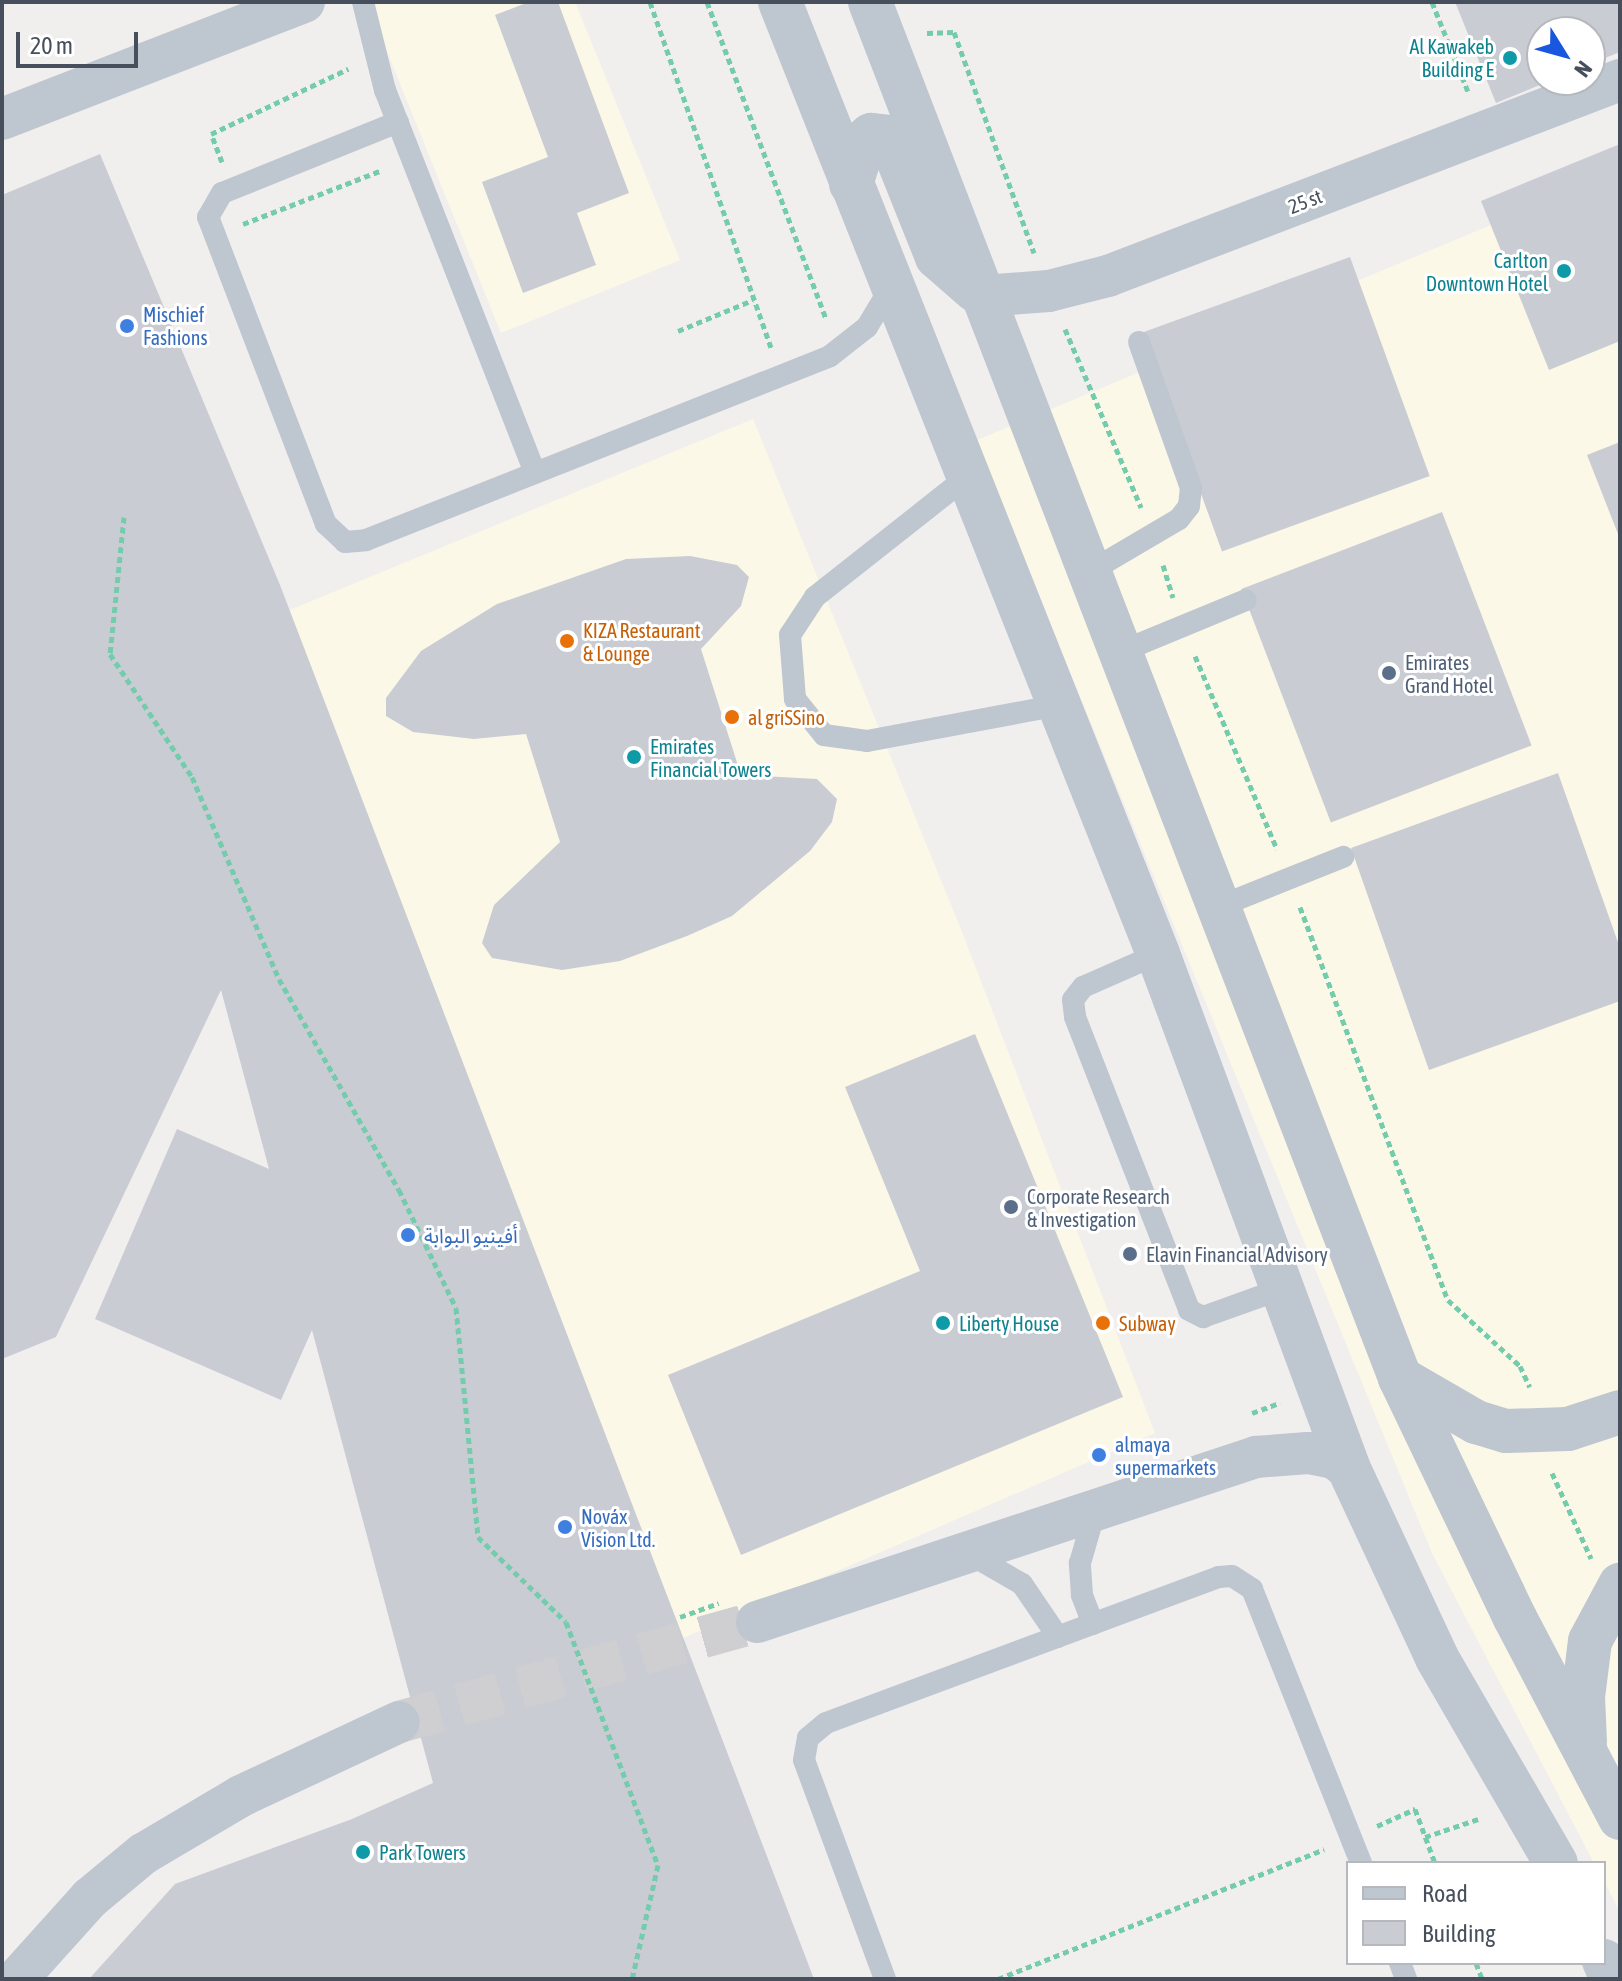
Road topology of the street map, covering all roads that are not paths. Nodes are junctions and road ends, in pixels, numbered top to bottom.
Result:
1 (304, 2) edge
2 (363, 2) edge
3 (779, 4) edge
4 (877, 18) edge
5 (1620, 80) edge
6 (2, 119) edge
7 (398, 122) junction
8 (851, 184) junction
9 (891, 287) junction
10 (983, 296) junction
11 (1139, 342) dead end
12 (535, 473) junction
13 (967, 477) junction
14 (1089, 572) junction
15 (1246, 600) dead end
16 (1120, 652) junction
17 (1060, 705) junction
18 (1343, 857) dead end
19 (1218, 907) junction
20 (1158, 954) junction
21 (1281, 1289) junction
22 (1400, 1378) junction
23 (1620, 1412) edge
24 (1349, 1469) junction
25 (1096, 1510) junction
26 (967, 1552) junction
27 (1619, 1586) edge
28 (757, 1622) tunnel mouth
29 (1093, 1624) junction
30 (1058, 1637) junction
31 (399, 1722) tunnel mouth
32 (1586, 1753) junction
33 (1620, 1818) edge
34 (1360, 1861) edge
35 (1555, 1861) edge
36 (17, 1979) edge
37 (885, 1979) edge

1 - 6 street
2 - 7 lane
3 - 8 street
4 - 10 street
5 - 10 street, 25 st
7 - 12 lane
7 - 12 lane
8 - 9 street
8 - 10 street
9 - 12 lane
9 - 13 street
10 - 14 street
11 - 14 lane
13 - 17 street
13 - 17 lane
14 - 16 street
15 - 16 lane
16 - 19 street
17 - 20 street
18 - 19 lane
19 - 22 street
20 - 21 street
20 - 21 lane
21 - 24 street
22 - 23 street
22 - 32 street
24 - 25 street
24 - 35 street
25 - 26 street
25 - 29 lane
26 - 28 street
26 - 30 lane
27 - 32 street
29 - 30 lane
29 - 34 lane
30 - 37 lane
31 - 36 street
32 - 33 street

